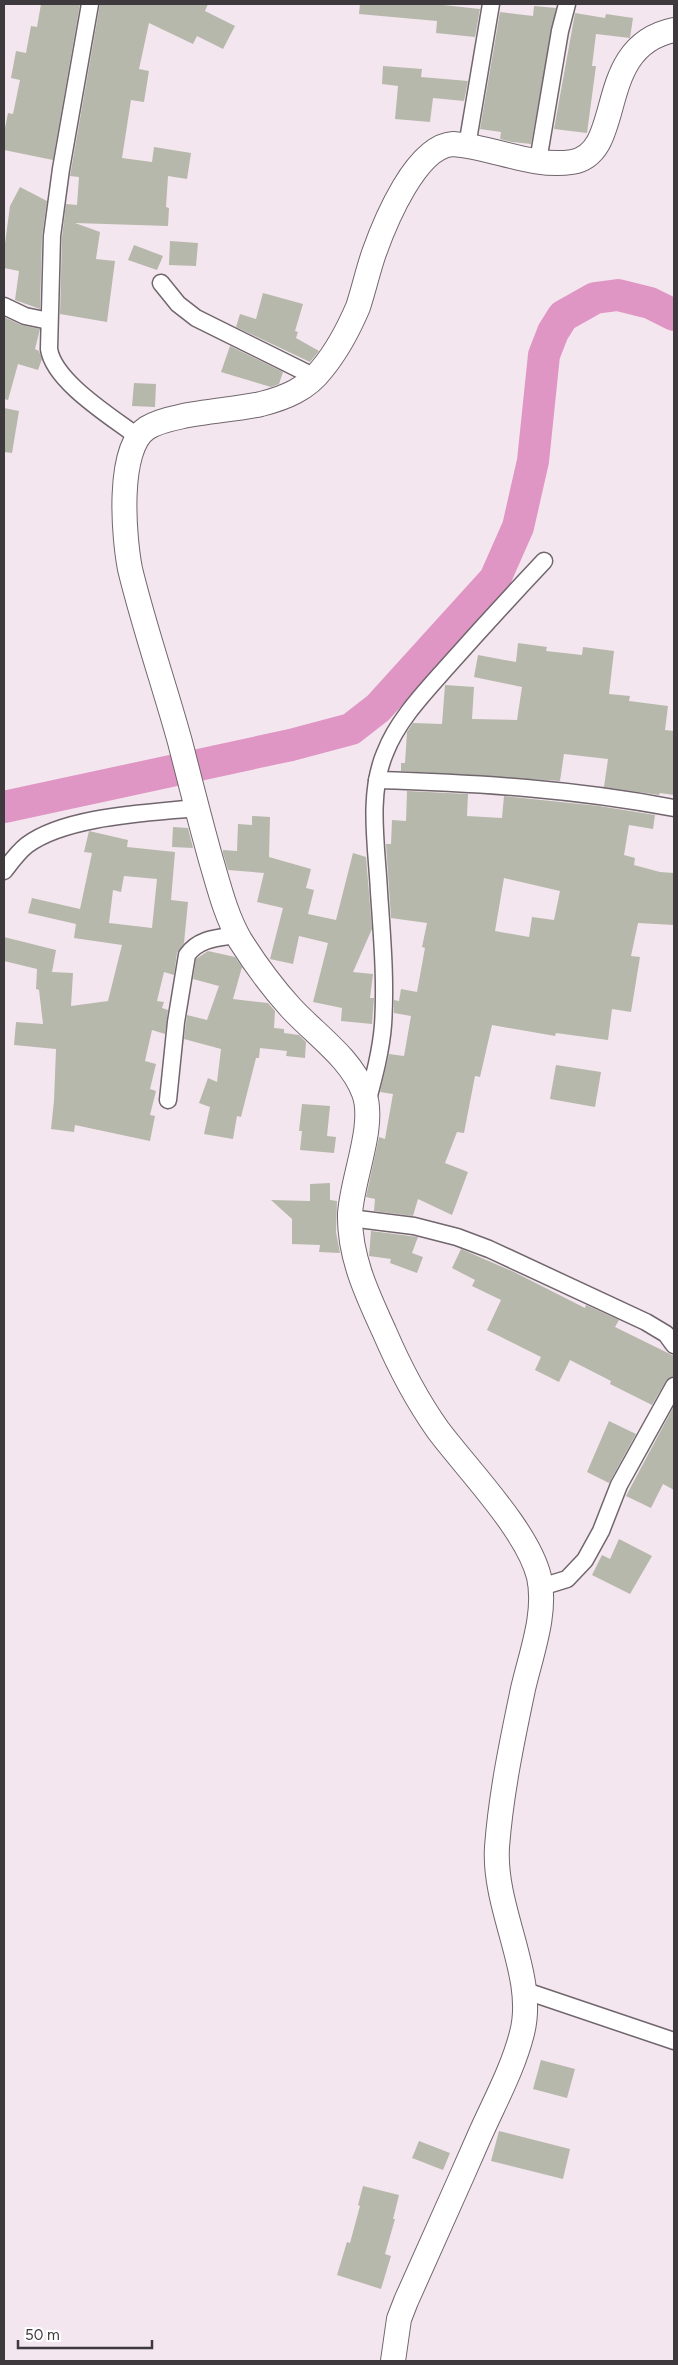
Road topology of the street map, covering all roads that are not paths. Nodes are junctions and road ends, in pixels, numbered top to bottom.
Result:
1 (90, 4) edge
2 (491, 4) edge
3 (568, 4) edge
4 (674, 30) edge
5 (467, 146) junction
6 (538, 161) junction
7 (161, 283) dead end
8 (4, 306) edge
9 (49, 321) junction
10 (315, 377) junction
11 (138, 437) junction
12 (544, 561) dead end
13 (377, 780) junction
14 (195, 804) junction
15 (674, 808) edge
16 (4, 871) edge
17 (237, 935) junction
18 (168, 1100) dead end
19 (367, 1103) junction
20 (350, 1218) junction
21 (674, 1345) edge
22 (674, 1386) edge
23 (540, 1587) junction
24 (523, 1990) junction
25 (674, 2041) edge
26 (392, 2361) edge

1 - 9 street
2 - 5 street
3 - 6 street
4 - 6 street
5 - 6 street
5 - 10 street
7 - 10 street
8 - 9 street
9 - 11 street
10 - 11 street
11 - 14 street
12 - 13 street
13 - 15 street
13 - 19 street
14 - 16 street
14 - 17 street
17 - 18 street
17 - 19 street
19 - 20 street
20 - 21 street
20 - 23 street
22 - 23 street
23 - 24 street
24 - 25 street
24 - 26 street

